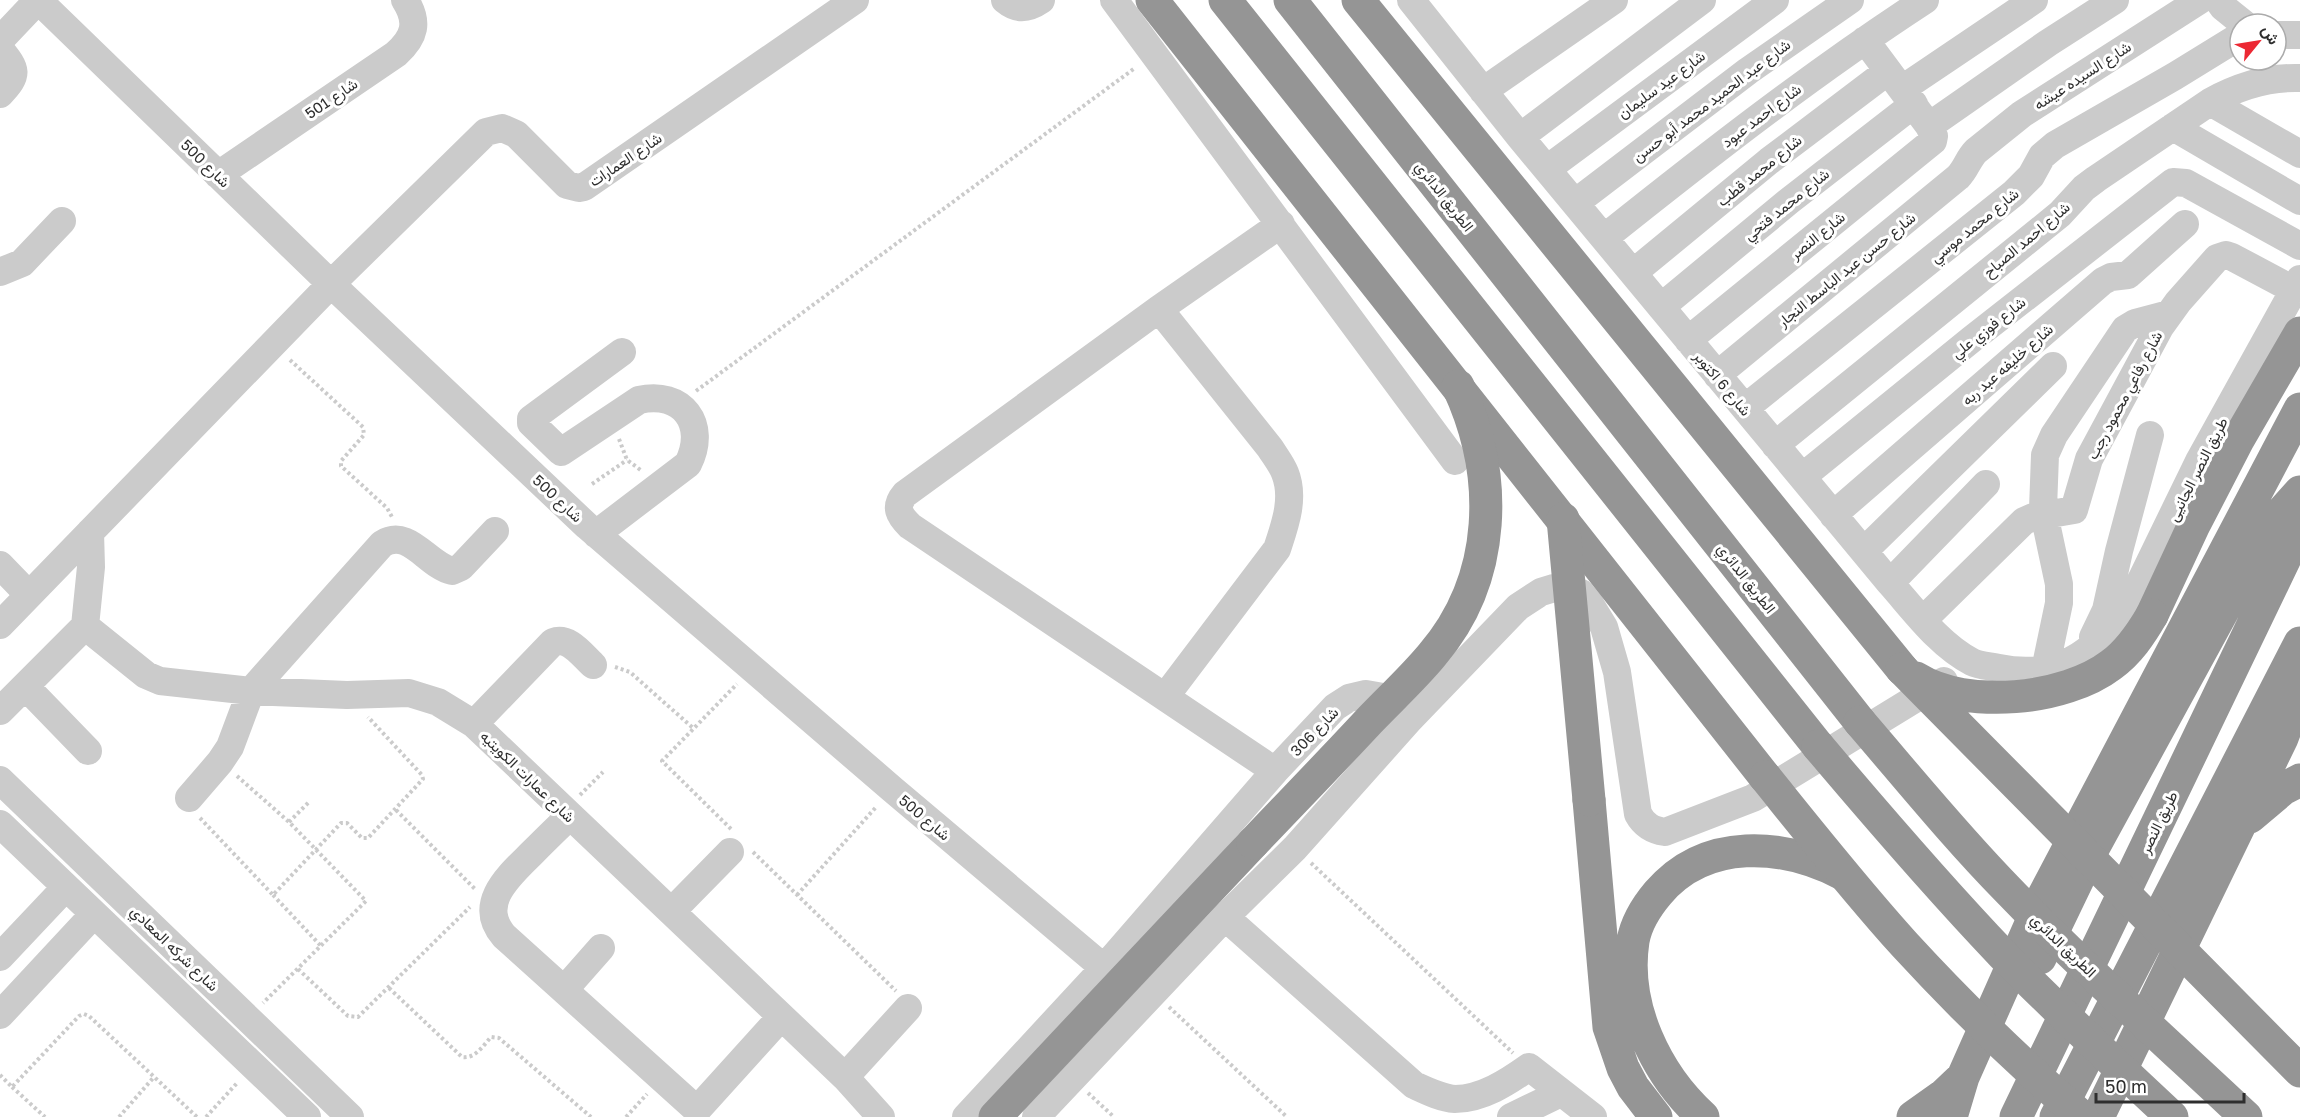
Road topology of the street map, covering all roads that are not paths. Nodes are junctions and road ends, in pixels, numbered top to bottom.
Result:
1 (855, 0) edge
2 (1005, 0) edge
3 (1041, 0) edge
4 (1114, 0) edge
5 (1152, 0) edge
6 (1225, 0) edge
7 (1290, 0) edge
8 (1358, 0) edge
9 (1411, 0) edge
10 (1702, 0) edge
11 (1775, 0) edge
12 (1850, 0) edge
13 (1925, 0) edge
14 (2034, 0) edge
15 (2115, 0) edge
16 (2200, 0) edge
17 (2218, 0) edge
18 (406, 1) edge
19 (1610, 1) edge
20 (47, 3) edge
21 (2229, 12) edge
22 (0, 40) edge
23 (1865, 40) junction
24 (2228, 43) edge
25 (0, 50) edge
26 (2300, 78) edge
27 (1483, 91) junction
28 (0, 94) edge
29 (1908, 97) junction
30 (2210, 102) junction
31 (2173, 127) junction
32 (1520, 137) junction
33 (2300, 154) edge
34 (1969, 158) joint
35 (1547, 169) junction
36 (218, 175) junction
37 (2300, 201) edge
38 (1575, 203) junction
39 (62, 221) dead end
40 (1281, 224) junction
41 (2184, 224) dead end
42 (1604, 238) junction
43 (2300, 246) edge
44 (0, 272) edge
45 (1633, 273) junction
46 (331, 284) junction
47 (2297, 284) edge
48 (1661, 307) junction
49 (1159, 309) junction
50 (2169, 314) junction
51 (2300, 333) edge
52 (1688, 340) junction
53 (622, 352) dead end
54 (2053, 366) dead end
55 (1717, 375) junction
56 (1458, 386) junction
57 (1745, 408) junction
58 (2300, 409) edge
59 (2150, 435) dead end
60 (1775, 445) junction
61 (1455, 461) dead end
62 (1802, 477) junction
63 (1986, 484) dead end
64 (2300, 492) edge
65 (1833, 514) junction
66 (2044, 516) junction
67 (1563, 519) junction
68 (2300, 527) edge
69 (495, 531) dead end
70 (90, 532) junction
71 (596, 534) junction
72 (1864, 551) junction
73 (0, 564) edge
74 (1890, 583) junction
75 (29, 595) junction
76 (1923, 620) junction
77 (0, 625) edge
78 (85, 626) junction
79 (2300, 643) edge
80 (2086, 653) junction
81 (1974, 663) junction
82 (593, 666) road end
83 (1902, 669) junction
84 (2045, 670) junction
85 (25, 686) junction
86 (2300, 690) edge
87 (251, 691) junction
88 (1165, 697) junction
89 (0, 711) edge
90 (1410, 719) junction
91 (474, 724) junction
92 (88, 751) dead end
93 (1275, 771) junction
94 (0, 780) edge
95 (2300, 780) edge
96 (189, 798) road end
97 (567, 813) junction
98 (0, 824) edge
99 (2236, 835) junction
100 (737, 844) road end
101 (1843, 874) junction
102 (66, 887) junction
103 (672, 911) junction
104 (94, 914) junction
105 (1225, 917) junction
106 (602, 948) dead end
107 (0, 957) edge
108 (1104, 968) junction
109 (564, 990) junction
110 (908, 1008) road end
111 (0, 1015) edge
112 (781, 1017) junction
113 (2265, 1036) junction
114 (2300, 1054) edge
115 (2300, 1071) edge
116 (845, 1077) junction
117 (1963, 1077) junction
118 (1562, 1093) junction
119 (698, 1114) edge
120 (307, 1117) edge
121 (350, 1117) edge
122 (881, 1117) edge
123 (966, 1117) edge
124 (995, 1117) edge
125 (1036, 1117) edge
126 (1511, 1117) edge
127 (1593, 1117) edge
128 (1656, 1117) edge
129 (1703, 1117) edge
130 (1913, 1117) edge
131 (1951, 1117) edge
132 (1966, 1117) edge
133 (2016, 1117) edge
134 (2056, 1117) edge
135 (2082, 1117) edge
136 (2098, 1117) edge
137 (2172, 1117) edge
138 (2246, 1117) edge

1 - 46 street, شارع العمارات
2 - 3 street
4 - 40 street
5 - 56 highway
6 - 137 highway, bridge
7 - 138 highway, الطريق الدائري, bridge
8 - 83 highway
9 - 27 street, شارع 6 اكتوبر
10 - 32 street
11 - 35 street, شارع عيد سليمان
12 - 38 street, شارع عبد الحميد محمد أبو حسن
13 - 23 street, شارع احمد عبود
14 - 29 street
15 - 29 street
16 - 34 street, شارع السيده عيشه
17 - 21 street
18 - 36 street, شارع 501
19 - 27 street
20 - 22 street
20 - 36 street, شارع 500
23 - 29 street
23 - 42 street, شارع احمد عبود
24 - 57 street, شارع محمد موسي
25 - 28 street
26 - 30 street, شارع احمد الصباح
27 - 32 street, شارع 6 اكتوبر
29 - 45 street, شارع محمد قطب
29 - 48 street, شارع محمد فتحي
29 - 52 street, شارع النصر
30 - 31 street, شارع احمد الصباح
30 - 33 street
31 - 37 street
31 - 60 street, شارع احمد الصباح
32 - 35 street, شارع 6 اكتوبر
34 - 55 street, شارع حسن عبد الباسط النجار
35 - 38 street, شارع 6 اكتوبر
36 - 46 street, شارع 500
38 - 42 street, شارع 6 اكتوبر
39 - 44 street
40 - 49 street
40 - 61 street
41 - 65 street, شارع خليفه عبد ربه
42 - 45 street, شارع 6 اكتوبر
43 - 62 street, شارع فوزي علي
45 - 48 street, شارع 6 اكتوبر
46 - 70 street, شارع العمارات
46 - 71 street, شارع 500
47 - 50 street, شارع رفاعي محمود رجب
47 - 80 street, طريق النصر الجانيى
48 - 52 street, شارع 6 اكتوبر
49 - 88 street
49 - 88 street
50 - 66 street, شارع رفاعي محمود رجب
50 - 66 street
51 - 83 highway, bridge
52 - 55 street, شارع 6 اكتوبر
53 - 71 street
54 - 72 street
55 - 57 street, شارع 6 اكتوبر
56 - 67 highway
56 - 124 highway, bridge
57 - 60 street, شارع 6 اكتوبر
58 - 117 highway
59 - 80 street
60 - 62 street, شارع 6 اكتوبر
62 - 65 street, شارع 6 اكتوبر
63 - 74 street
64 - 132 highway
65 - 72 street, شارع 6 اكتوبر
66 - 76 street
66 - 84 street
67 - 101 highway, bridge
67 - 128 highway, bridge
68 - 133 highway, طريق النصر
69 - 87 street
70 - 75 street, شارع العمارات
70 - 78 street
71 - 108 street, شارع 500
72 - 74 street, شارع 6 اكتوبر
73 - 75 street
74 - 76 street, شارع 6 اكتوبر
75 - 77 street, شارع العمارات
76 - 81 street, شارع 6 اكتوبر
78 - 85 street
78 - 87 street, شارع عمارات الكويتيه
79 - 134 highway
80 - 84 street, شارع 6 اكتوبر
81 - 84 street, شارع 6 اكتوبر
81 - 90 street
82 - 91 street
83 - 113 highway, bridge
85 - 89 street
85 - 92 street
86 - 99 highway
87 - 91 street, شارع عمارات الكويتيه
87 - 96 street
88 - 93 street
90 - 93 street, شارع 306
90 - 105 street
91 - 97 street, شارع عمارات الكويتيه
93 - 108 street, شارع 306
94 - 121 street, شارع شركه المعادي
95 - 99 highway
97 - 103 street, شارع عمارات الكويتيه
97 - 109 street
98 - 102 street, شارع شركه المعادي
99 - 136 highway
100 - 103 street
101 - 129 highway
101 - 135 highway, bridge
102 - 104 street, شارع شركه المعادي
102 - 107 street
103 - 112 street, شارع عمارات الكويتيه
104 - 111 street
104 - 120 street, شارع شركه المعادي
105 - 118 street
105 - 125 street
106 - 109 street
108 - 123 street, شارع 306
109 - 119 street
110 - 116 street
112 - 116 street, شارع عمارات الكويتيه
112 - 119 street
113 - 114 highway, bridge
113 - 115 highway, bridge
116 - 122 street, شارع عمارات الكويتيه
117 - 130 highway
117 - 131 highway
118 - 126 street
118 - 127 street

